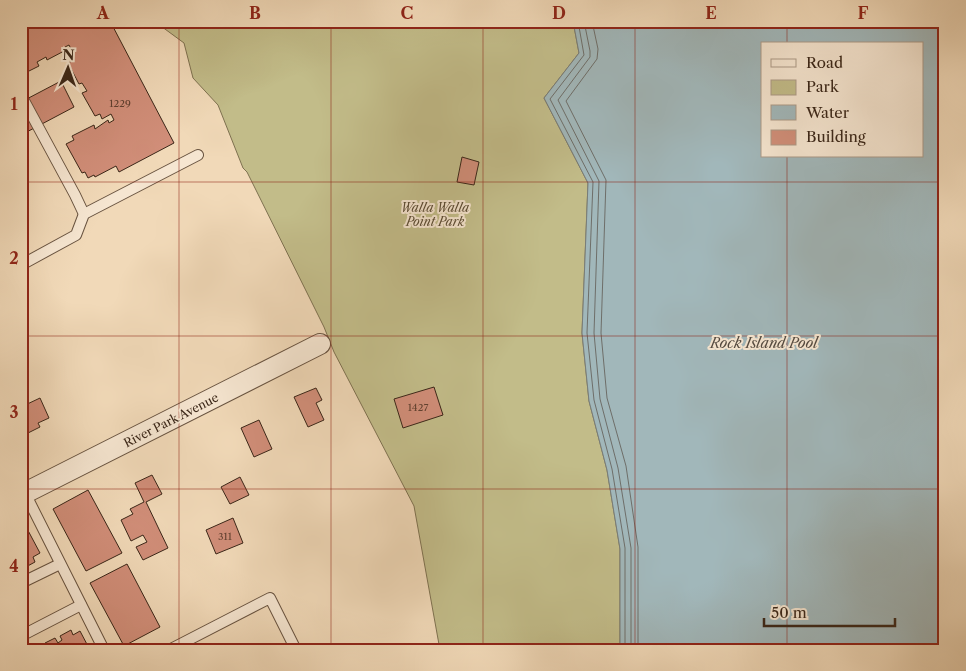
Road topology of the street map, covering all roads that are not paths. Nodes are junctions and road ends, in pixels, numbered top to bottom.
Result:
1 (21, 95) edge
2 (198, 155) dead end
3 (84, 214) junction
4 (21, 265) edge
5 (320, 344) dead end
6 (23, 494) edge
7 (60, 564) junction
8 (21, 583) edge
9 (81, 605) junction
10 (21, 636) edge
11 (104, 650) edge
12 (169, 650) edge
13 (296, 650) edge

1 - 3 lane
2 - 3 lane
3 - 4 lane
5 - 6 street, River Park Avenue
6 - 7 lane
7 - 8 lane
7 - 9 lane
9 - 10 lane
9 - 11 lane
12 - 13 lane

